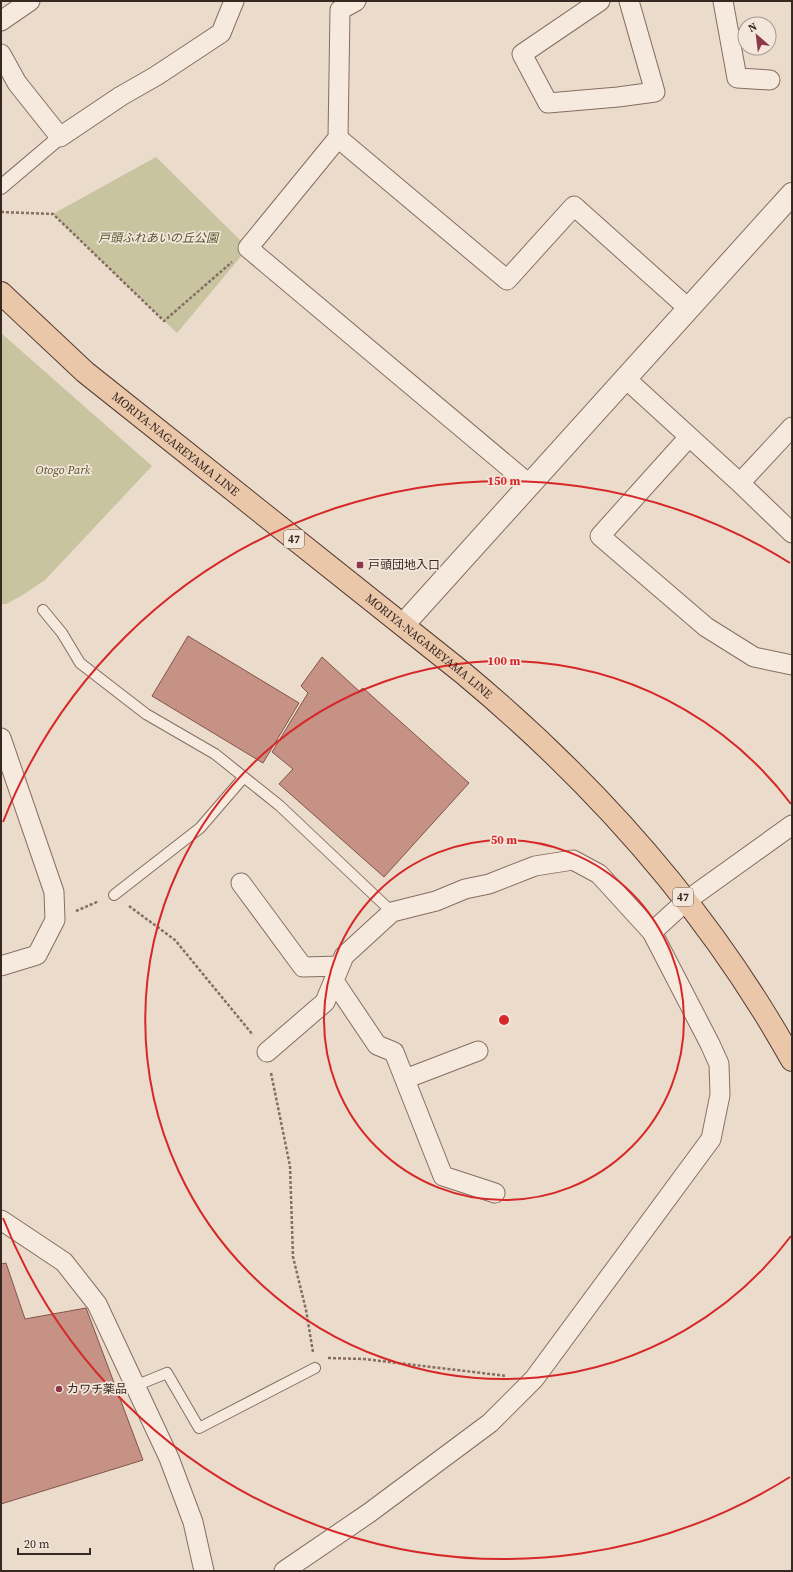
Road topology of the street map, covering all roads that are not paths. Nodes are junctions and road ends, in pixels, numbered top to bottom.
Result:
1 (30, 1) edge
2 (600, 1) edge
3 (629, 1) edge
4 (722, 1) edge
5 (343, 4) edge
6 (228, 6) edge
7 (1, 21) edge
8 (1, 54) edge
9 (770, 80) dead end
10 (60, 137) junction
11 (338, 138) junction
12 (1, 187) edge
13 (792, 194) edge
14 (1, 293) edge
15 (688, 308) junction
16 (625, 378) junction
17 (792, 427) edge
18 (689, 437) junction
19 (740, 483) junction
20 (529, 484) junction
21 (792, 533) edge
22 (43, 610) dead end
23 (403, 625) junction
24 (792, 665) edge
25 (1, 738) edge
26 (244, 778) junction
27 (792, 825) edge
28 (241, 883) dead end
29 (114, 894) road end
30 (686, 901) junction
31 (392, 912) junction
32 (652, 932) junction
33 (1, 966) edge
34 (337, 974) junction
35 (478, 1051) dead end
36 (267, 1052) road end
37 (792, 1060) edge
38 (405, 1079) junction
39 (495, 1193) dead end
40 (1, 1220) edge
41 (20, 1233) junction
42 (1, 1240) edge
43 (315, 1368) road end
44 (136, 1386) junction
45 (204, 1571) edge
46 (284, 1571) edge

1 - 7 street
2 - 3 street
4 - 9 street
5 - 11 street
6 - 10 street
8 - 10 street
10 - 12 street
11 - 15 street
11 - 20 street
13 - 15 street
14 - 23 main road, MORIYA-NAGAREYAMA LINE / 47
15 - 16 street
16 - 18 street
16 - 20 street
17 - 19 street
18 - 19 street
18 - 24 street
19 - 21 street
20 - 23 street
22 - 26 lane
23 - 30 main road, MORIYA-NAGAREYAMA LINE / 47
25 - 33 street
26 - 29 lane
26 - 31 lane
27 - 30 street
28 - 34 street
30 - 32 street
30 - 37 main road, MORIYA-NAGAREYAMA LINE / 47
31 - 32 street
31 - 34 street
32 - 46 street
34 - 36 street
34 - 38 street
35 - 38 street
38 - 39 street
40 - 41 street
41 - 42 street
41 - 44 street
43 - 44 lane
44 - 45 street

